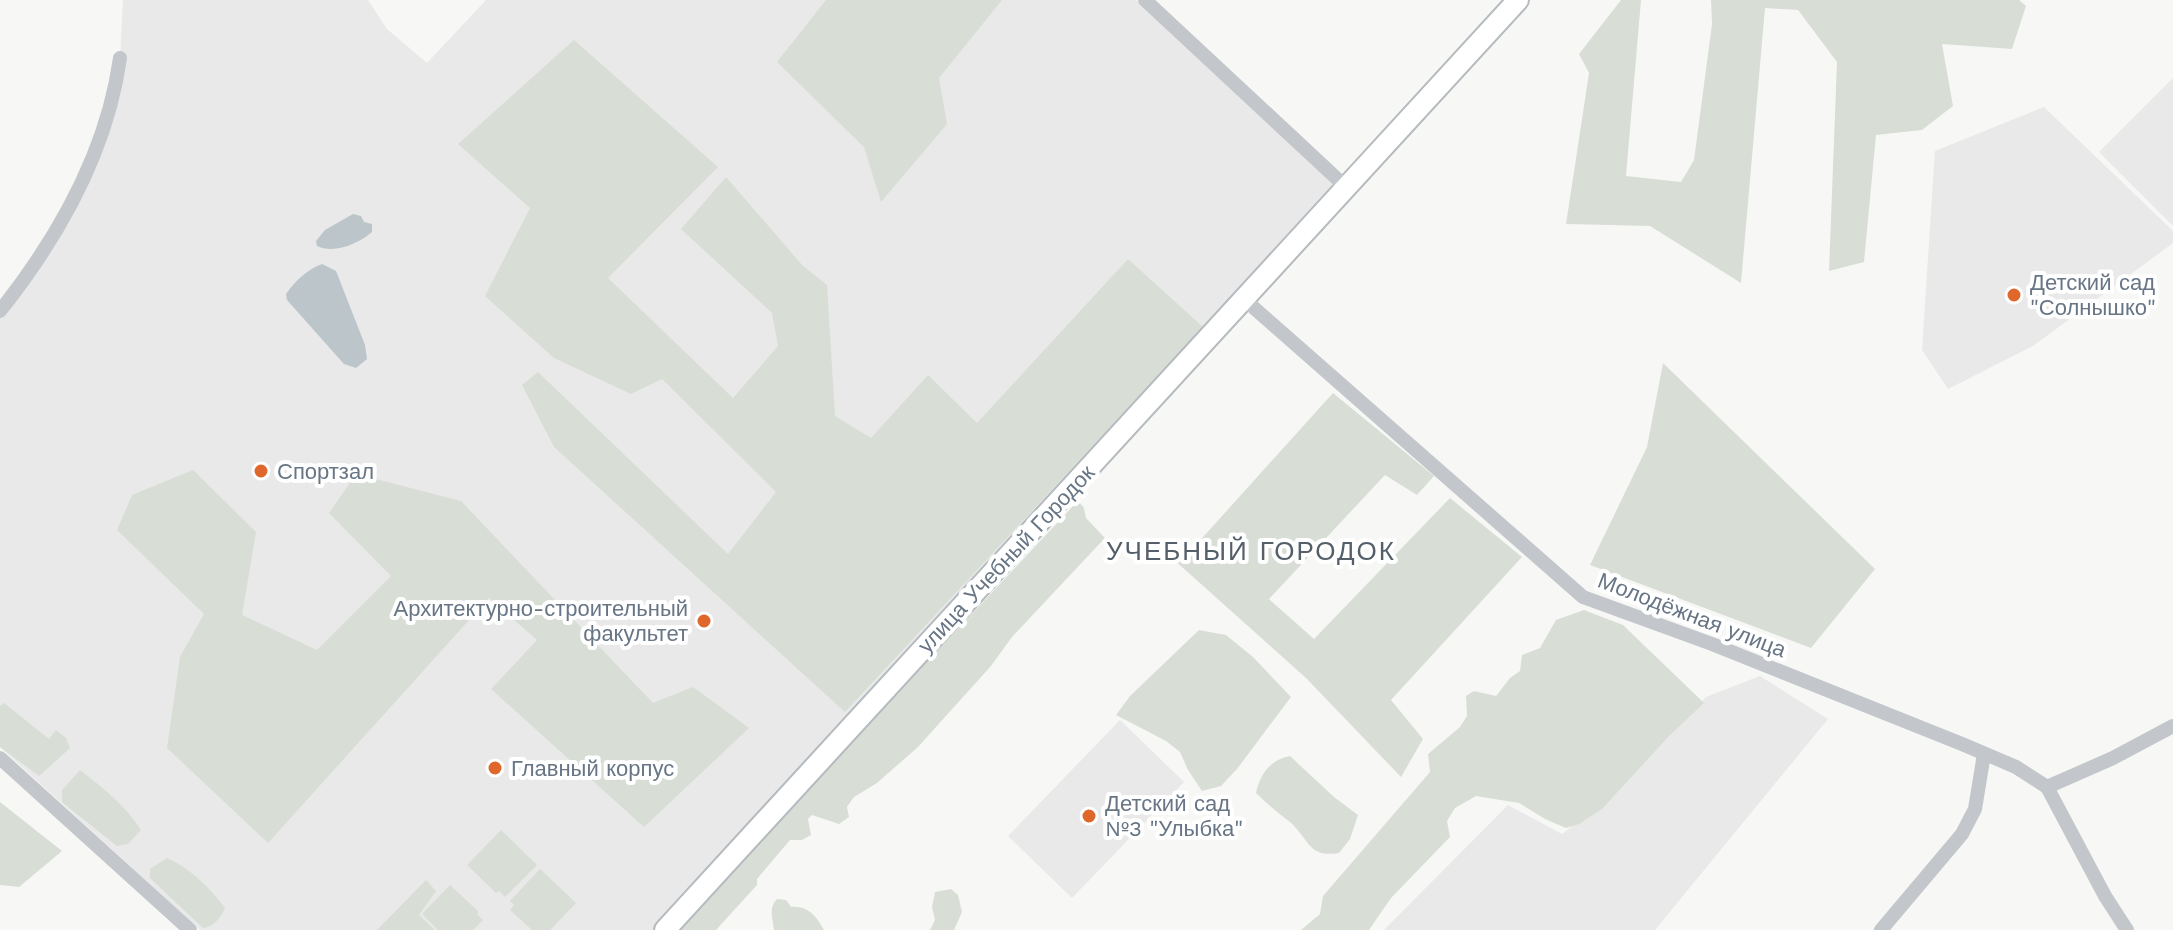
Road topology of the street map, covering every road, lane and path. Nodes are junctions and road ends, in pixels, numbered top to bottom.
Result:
1 (1145, 0) edge
2 (1518, 0) edge
3 (120, 58) dead end
4 (1347, 188) junction
5 (1245, 300) junction
6 (0, 311) edge
7 (2173, 726) edge
8 (1984, 754) junction
9 (0, 758) edge
10 (2047, 787) junction
11 (190, 930) edge
12 (665, 930) edge
13 (1881, 930) edge
14 (2127, 930) edge

1 - 4 street
2 - 4 street, улица Учебный Городок
3 - 6 street
4 - 5 street, улица Учебный Городок
5 - 8 street, Молодёжная улица
5 - 12 street, улица Учебный Городок
7 - 10 street
8 - 10 street, Молодёжная улица
8 - 13 street
9 - 11 street
10 - 14 street, Молодёжная улица

